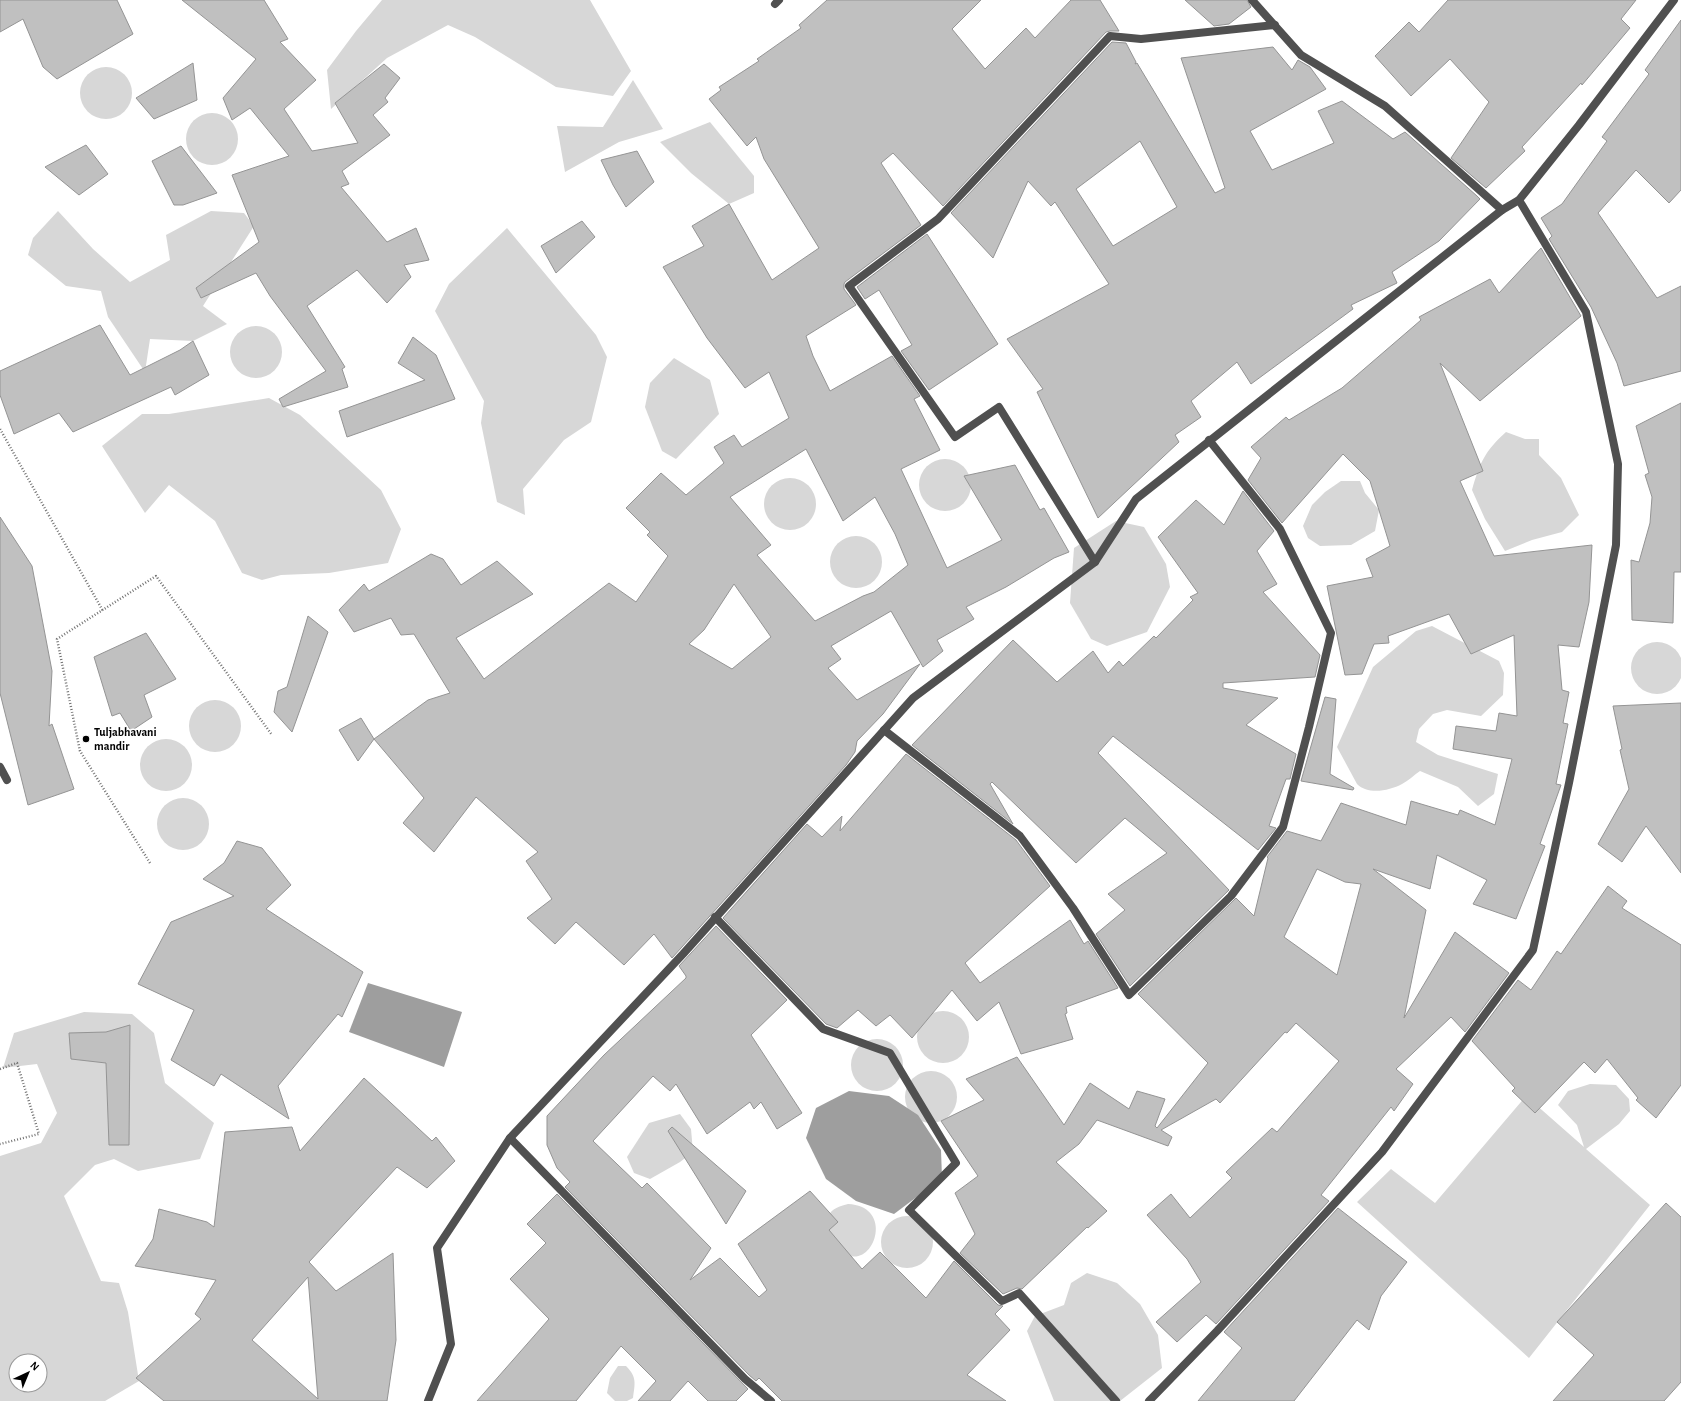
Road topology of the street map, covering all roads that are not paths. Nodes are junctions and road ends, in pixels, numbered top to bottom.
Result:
1 (1252, 0) edge
2 (1674, 0) edge
3 (1275, 25) junction
4 (1519, 200) junction
5 (1502, 210) junction
6 (1210, 440) junction
7 (1095, 562) junction
8 (884, 730) junction
9 (0, 767) edge
10 (7, 780) dead end
11 (715, 917) junction
12 (510, 1138) junction
13 (428, 1401) edge
14 (771, 1401) edge
15 (1116, 1401) edge
16 (1149, 1401) edge

1 - 3 street
2 - 4 street
3 - 5 street
3 - 7 street
4 - 5 street
4 - 16 street
5 - 6 street
6 - 7 street
6 - 8 street
7 - 8 street
8 - 11 street
9 - 10 street
11 - 12 street
11 - 15 street
12 - 13 street
12 - 14 street

